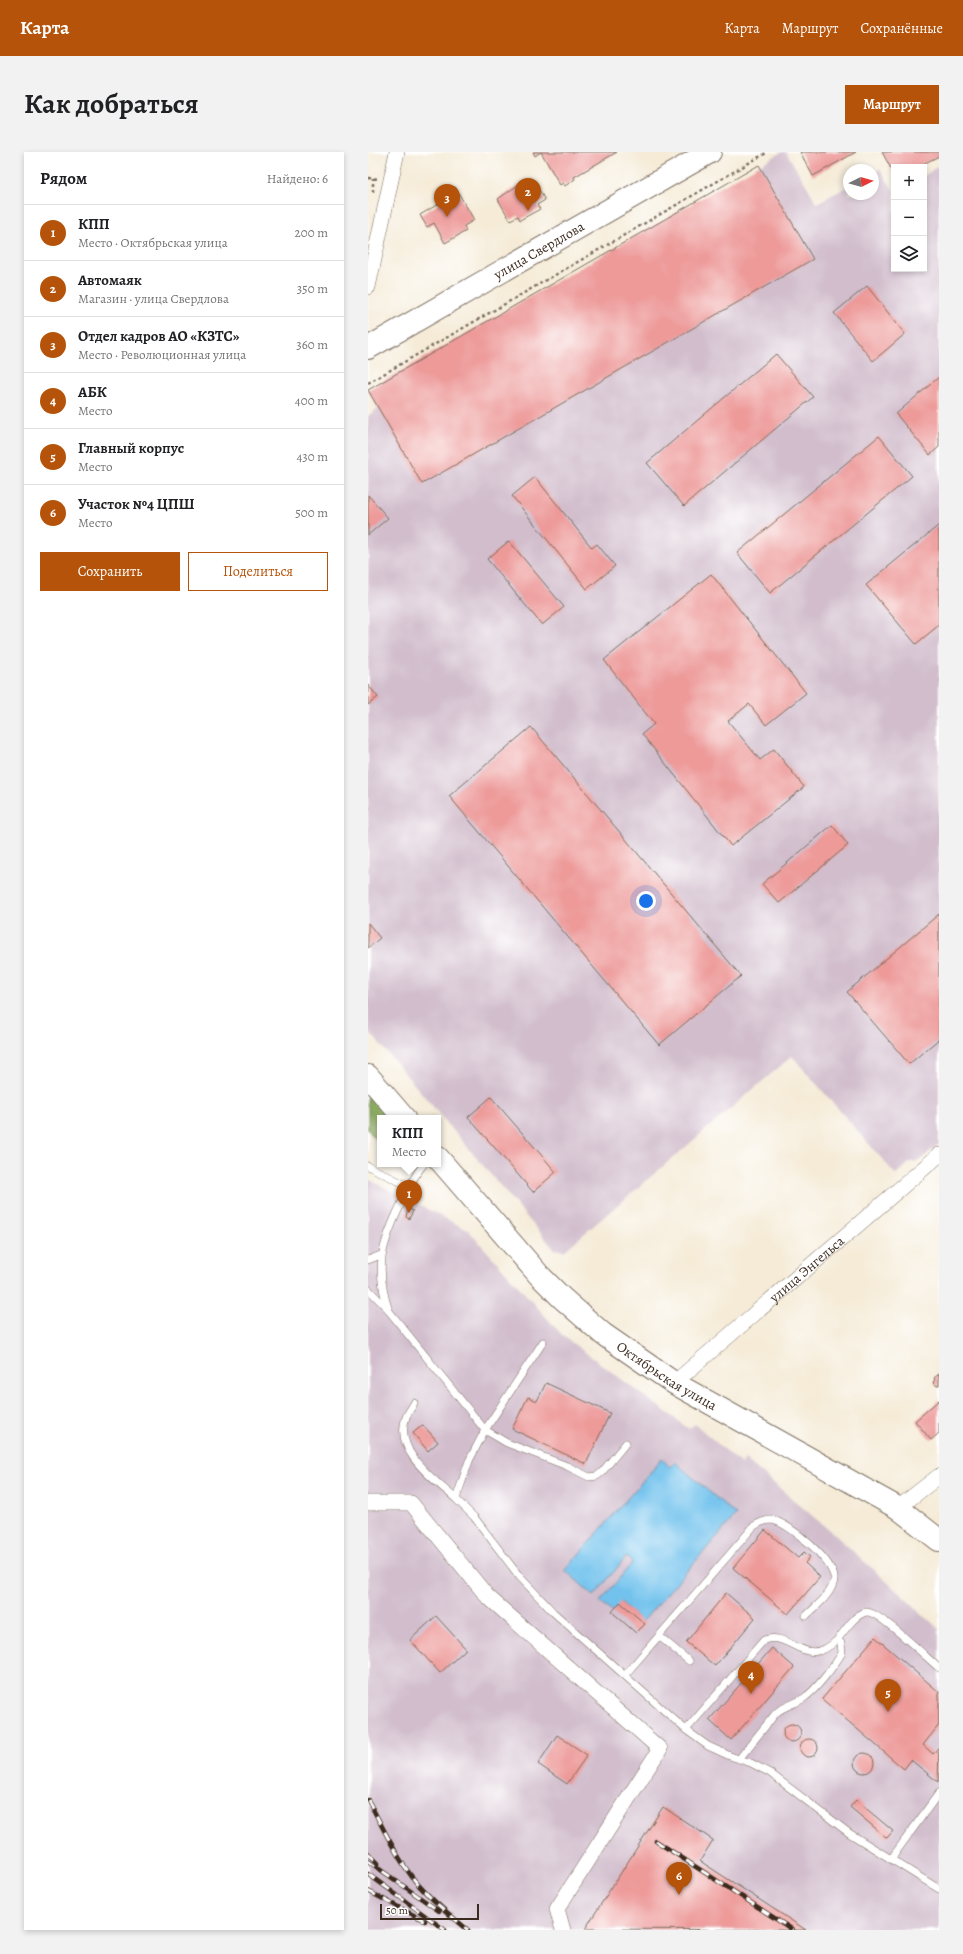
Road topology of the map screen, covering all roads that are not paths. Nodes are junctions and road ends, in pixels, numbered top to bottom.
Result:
1 (397, 152) edge
2 (710, 152) edge
3 (368, 287) edge
4 (368, 348) edge
5 (368, 1076) edge
6 (401, 1115) edge
7 (939, 1155) edge
8 (441, 1161) edge
9 (368, 1166) edge
10 (422, 1167) edge
11 (410, 1187) junction
12 (381, 1255) junction
13 (368, 1260) edge
14 (368, 1289) edge
15 (389, 1311) junction
16 (543, 1342) dead end
17 (674, 1383) junction
18 (414, 1403) dead end
19 (485, 1430) junction
20 (626, 1443) dead end
21 (939, 1476) edge
22 (456, 1500) junction
23 (368, 1502) edge
24 (898, 1508) junction
25 (939, 1540) edge
26 (806, 1616) dead end
27 (658, 1636) junction
28 (837, 1640) junction
29 (689, 1661) dead end
30 (939, 1668) edge
31 (625, 1675) junction
32 (686, 1730) junction
33 (739, 1759) junction
34 (939, 1793) edge
35 (891, 1859) junction
36 (939, 1889) edge
37 (563, 1930) edge

1 - 3 street
2 - 4 main road, улица Свердлова
5 - 6 main road
7 - 17 street, улица Энгельса
8 - 17 main road, Октябрьская улица
9 - 11 lane
10 - 11 lane
11 - 12 lane
12 - 13 lane
12 - 15 lane
14 - 15 lane
15 - 19 lane
16 - 19 lane
17 - 24 main road, Октябрьская улица
18 - 22 lane
19 - 20 lane
19 - 22 lane
21 - 24 street
22 - 31 lane
23 - 37 street
24 - 25 main road, Октябрьская улица
26 - 27 lane
27 - 29 lane
27 - 31 lane
28 - 30 lane
28 - 32 lane
28 - 33 lane
31 - 32 lane
32 - 33 lane
33 - 35 lane
34 - 35 lane
35 - 36 lane

